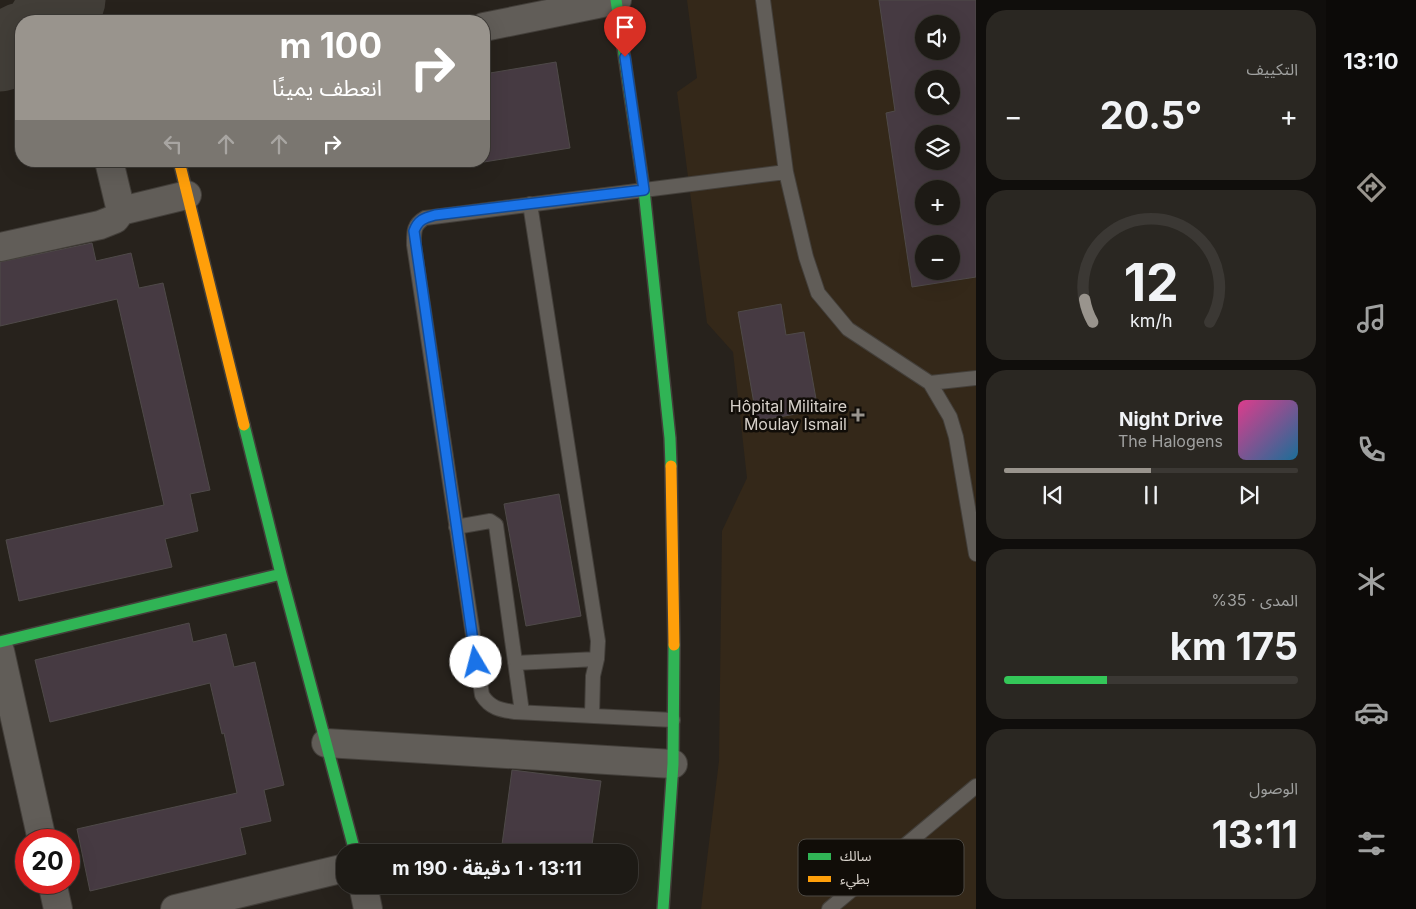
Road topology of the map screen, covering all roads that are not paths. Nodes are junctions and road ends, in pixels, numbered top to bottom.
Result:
1 (616, 0) edge
2 (763, 0) edge
3 (490, 26) edge
4 (111, 167) edge
5 (180, 167) edge
6 (786, 172) junction
7 (644, 190) junction
8 (187, 195) junction
9 (530, 204) junction
10 (121, 211) junction
11 (0, 247) edge
12 (976, 378) edge
13 (930, 383) junction
14 (456, 527) junction
15 (976, 554) edge
16 (281, 574) junction
17 (0, 642) edge
18 (0, 651) edge
19 (597, 658) junction
20 (515, 663) junction
21 (522, 712) junction
22 (592, 716) junction
23 (673, 720) junction
24 (326, 743) junction
25 (673, 764) junction
26 (976, 786) edge
27 (40, 829) edge
28 (913, 839) edge
29 (352, 844) edge
30 (336, 870) edge
31 (55, 894) edge
32 (365, 894) edge
33 (845, 896) edge
34 (58, 909) edge
35 (175, 909) edge
36 (368, 909) edge
37 (663, 909) edge
38 (829, 909) edge

1 - 3 street
1 - 7 street
2 - 6 lane
4 - 10 street
5 - 8 street
6 - 7 lane
6 - 13 lane
7 - 9 lane
7 - 23 street
8 - 10 street
8 - 16 street
9 - 14 lane
9 - 19 lane
10 - 11 street
12 - 13 lane
13 - 15 lane
14 - 20 lane
14 - 21 lane
16 - 17 street
16 - 24 street
18 - 27 street
19 - 20 lane
19 - 22 lane
20 - 21 lane
21 - 22 lane
22 - 23 lane
23 - 25 street
24 - 25 street
24 - 29 street
25 - 37 street
26 - 28 lane
30 - 35 street
31 - 34 street
32 - 36 street
33 - 38 lane

